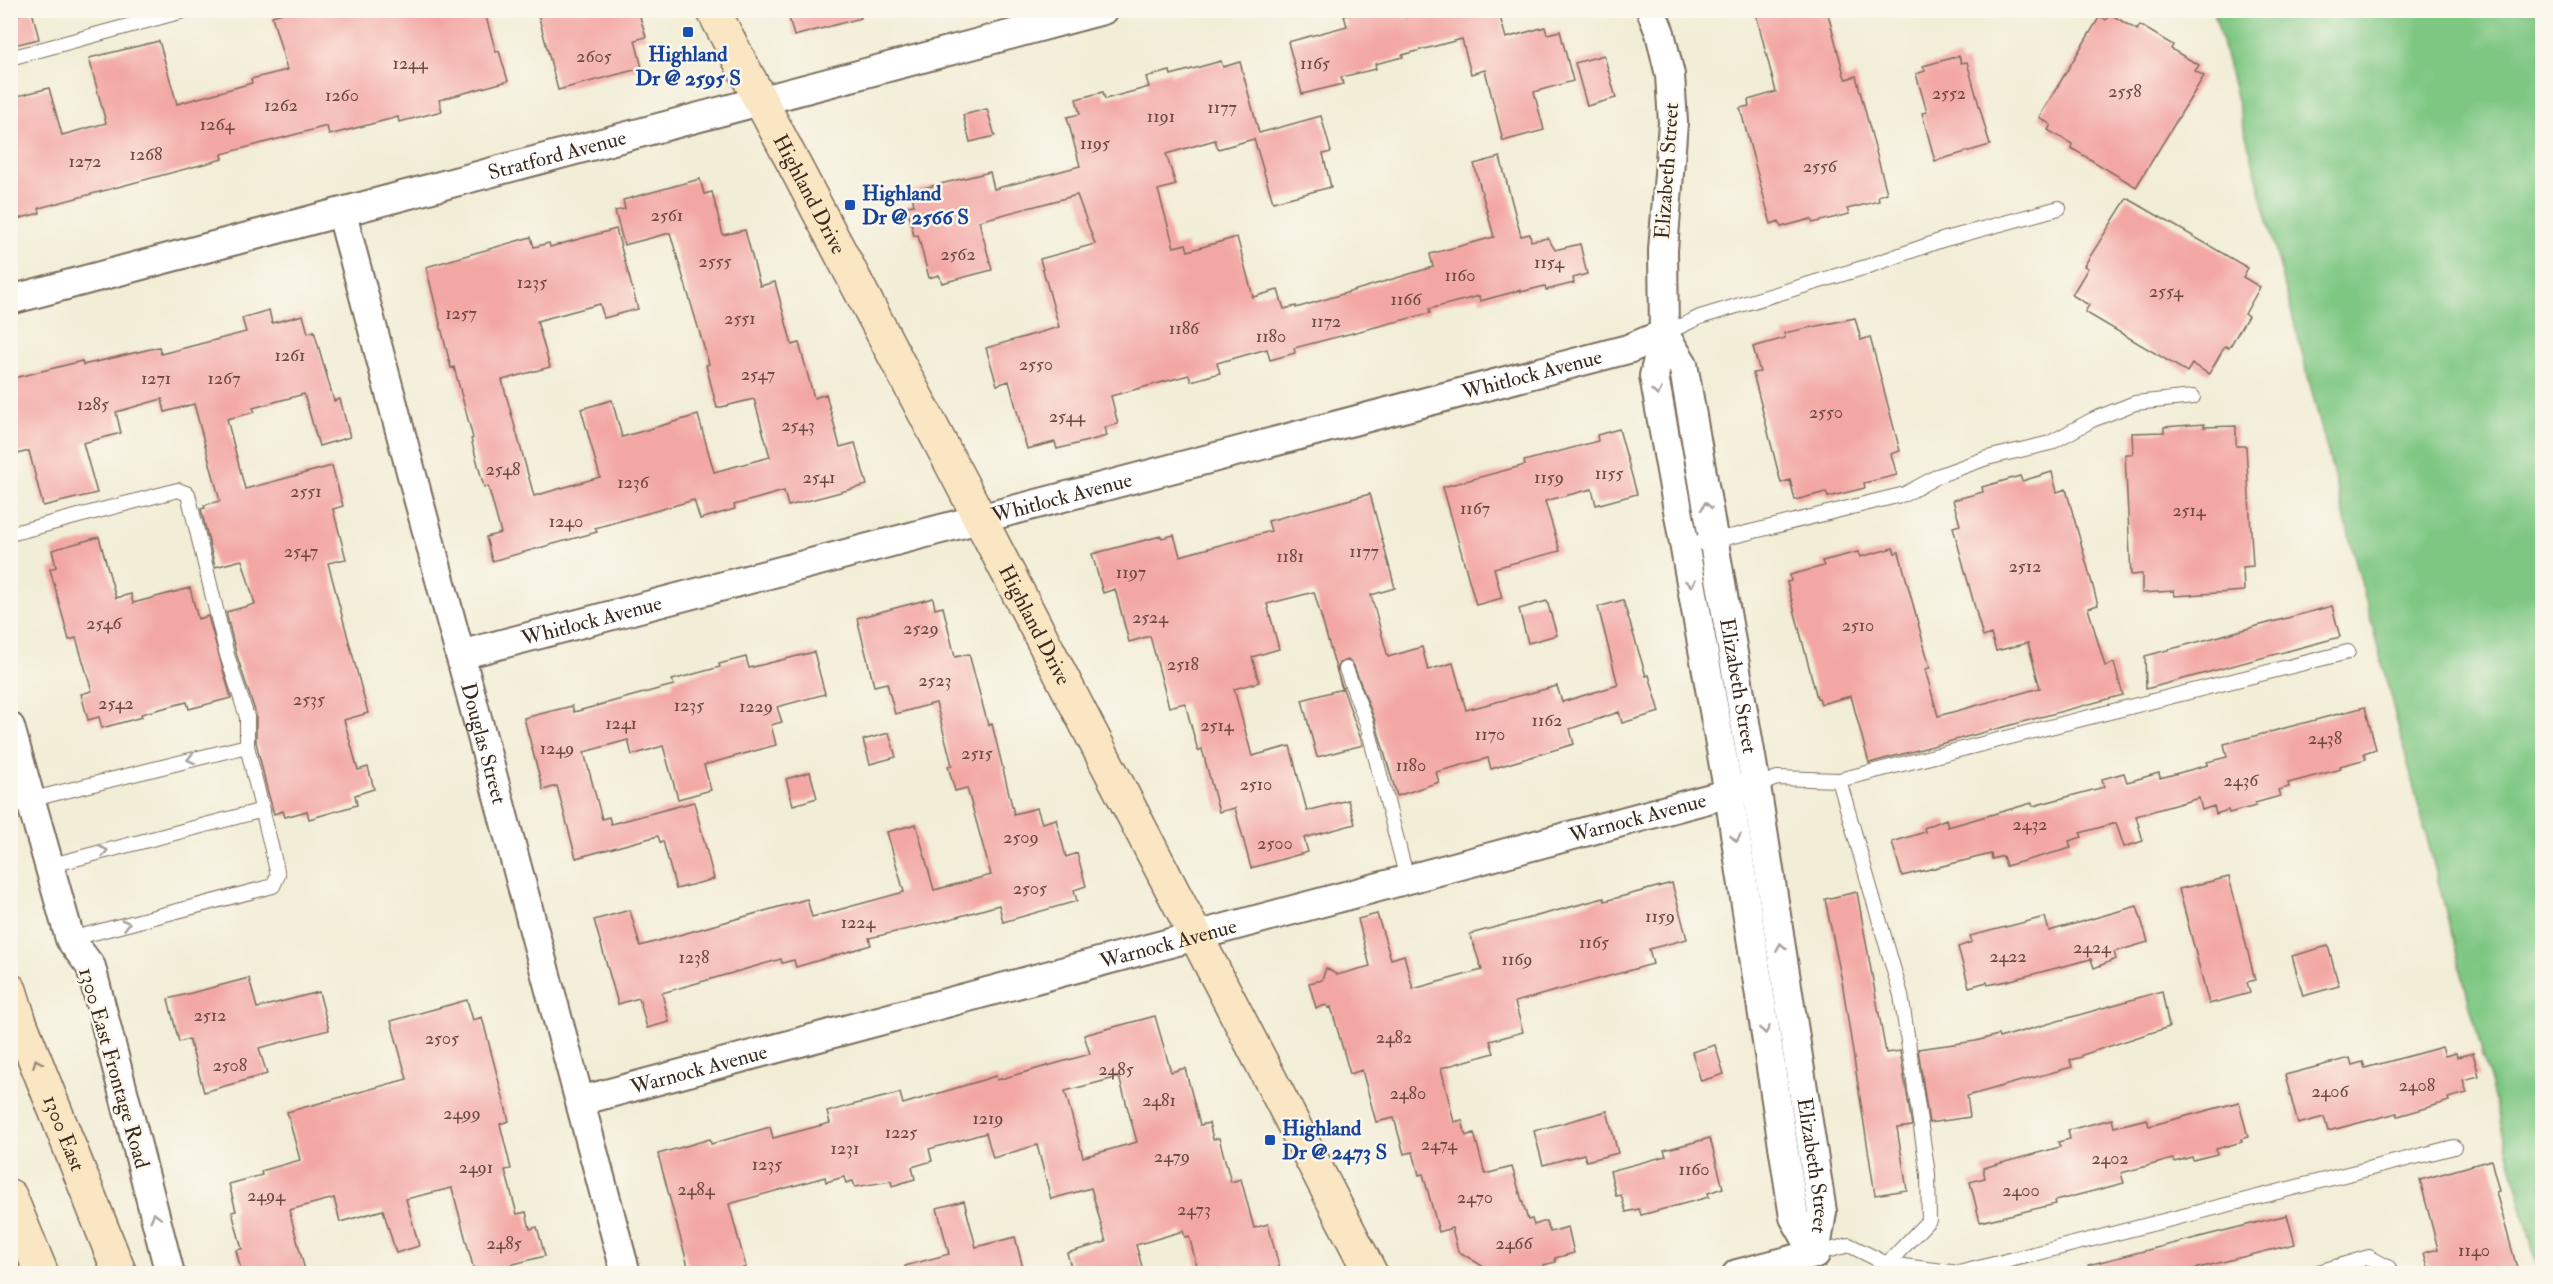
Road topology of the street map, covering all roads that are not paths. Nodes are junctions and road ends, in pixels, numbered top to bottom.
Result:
1 (187, 10) edge
2 (712, 10) edge
3 (1103, 10) edge
4 (1651, 10) edge
5 (10, 58) edge
6 (760, 102) junction
7 (2059, 208) dead end
8 (342, 214) junction
9 (10, 300) edge
10 (1664, 334) junction
11 (2193, 397) dead end
12 (981, 520) junction
13 (10, 534) edge
14 (1698, 543) junction
15 (2348, 652) dead end
16 (460, 655) junction
17 (1346, 669) dead end
18 (10, 727) edge
19 (247, 746) junction
20 (1839, 780) junction
21 (1756, 786) junction
22 (1729, 794) junction
23 (29, 800) junction
24 (262, 810) junction
25 (48, 866) junction
26 (1407, 879) junction
27 (1195, 936) junction
28 (70, 939) junction
29 (10, 990) edge
30 (580, 1101) junction
31 (2454, 1147) dead end
32 (10, 1196) edge
33 (1815, 1254) junction
34 (1888, 1269) edge
35 (42, 1274) edge
36 (120, 1274) edge
37 (170, 1274) edge
38 (626, 1274) edge
39 (1371, 1274) edge
40 (1737, 1274) edge
41 (2312, 1274) edge
42 (2391, 1274) edge

1 - 5 lane
2 - 6 street, Highland Drive
3 - 6 street, Stratford Avenue
4 - 10 street, Elizabeth Street
6 - 8 street, Stratford Avenue
6 - 12 street, Highland Drive
7 - 10 lane
8 - 9 street, Stratford Avenue
8 - 16 street, Douglas Street
10 - 12 street, Whitlock Avenue
10 - 14 street, Elizabeth Street
11 - 14 lane
12 - 16 street, Whitlock Avenue
12 - 27 street, Highland Drive
13 - 19 lane
14 - 21 street, Elizabeth Street
14 -> 22 street, Elizabeth Street
15 - 20 lane
16 - 30 street, Douglas Street
17 - 26 lane
18 - 23 street, 1300 East Frontage Road
19 -> 23 lane
19 - 24 lane
20 - 21 lane
20 - 34 lane
21 - 22 street, Warnock Avenue
33 -> 21 street, Elizabeth Street
22 - 26 street, Warnock Avenue
22 -> 33 street, Elizabeth Street
23 - 25 street, 1300 East Frontage Road
25 -> 24 lane
28 -> 24 lane
25 - 28 street, 1300 East Frontage Road
26 - 27 street, Warnock Avenue
27 - 30 street, Warnock Avenue
27 - 39 street, Highland Drive
37 -> 28 street, 1300 East Frontage Road
36 -> 29 street, 1300 East
30 - 38 street, Douglas Street
31 - 34 lane
32 - 35 street
33 - 34 lane
33 - 40 street
41 - 42 lane

